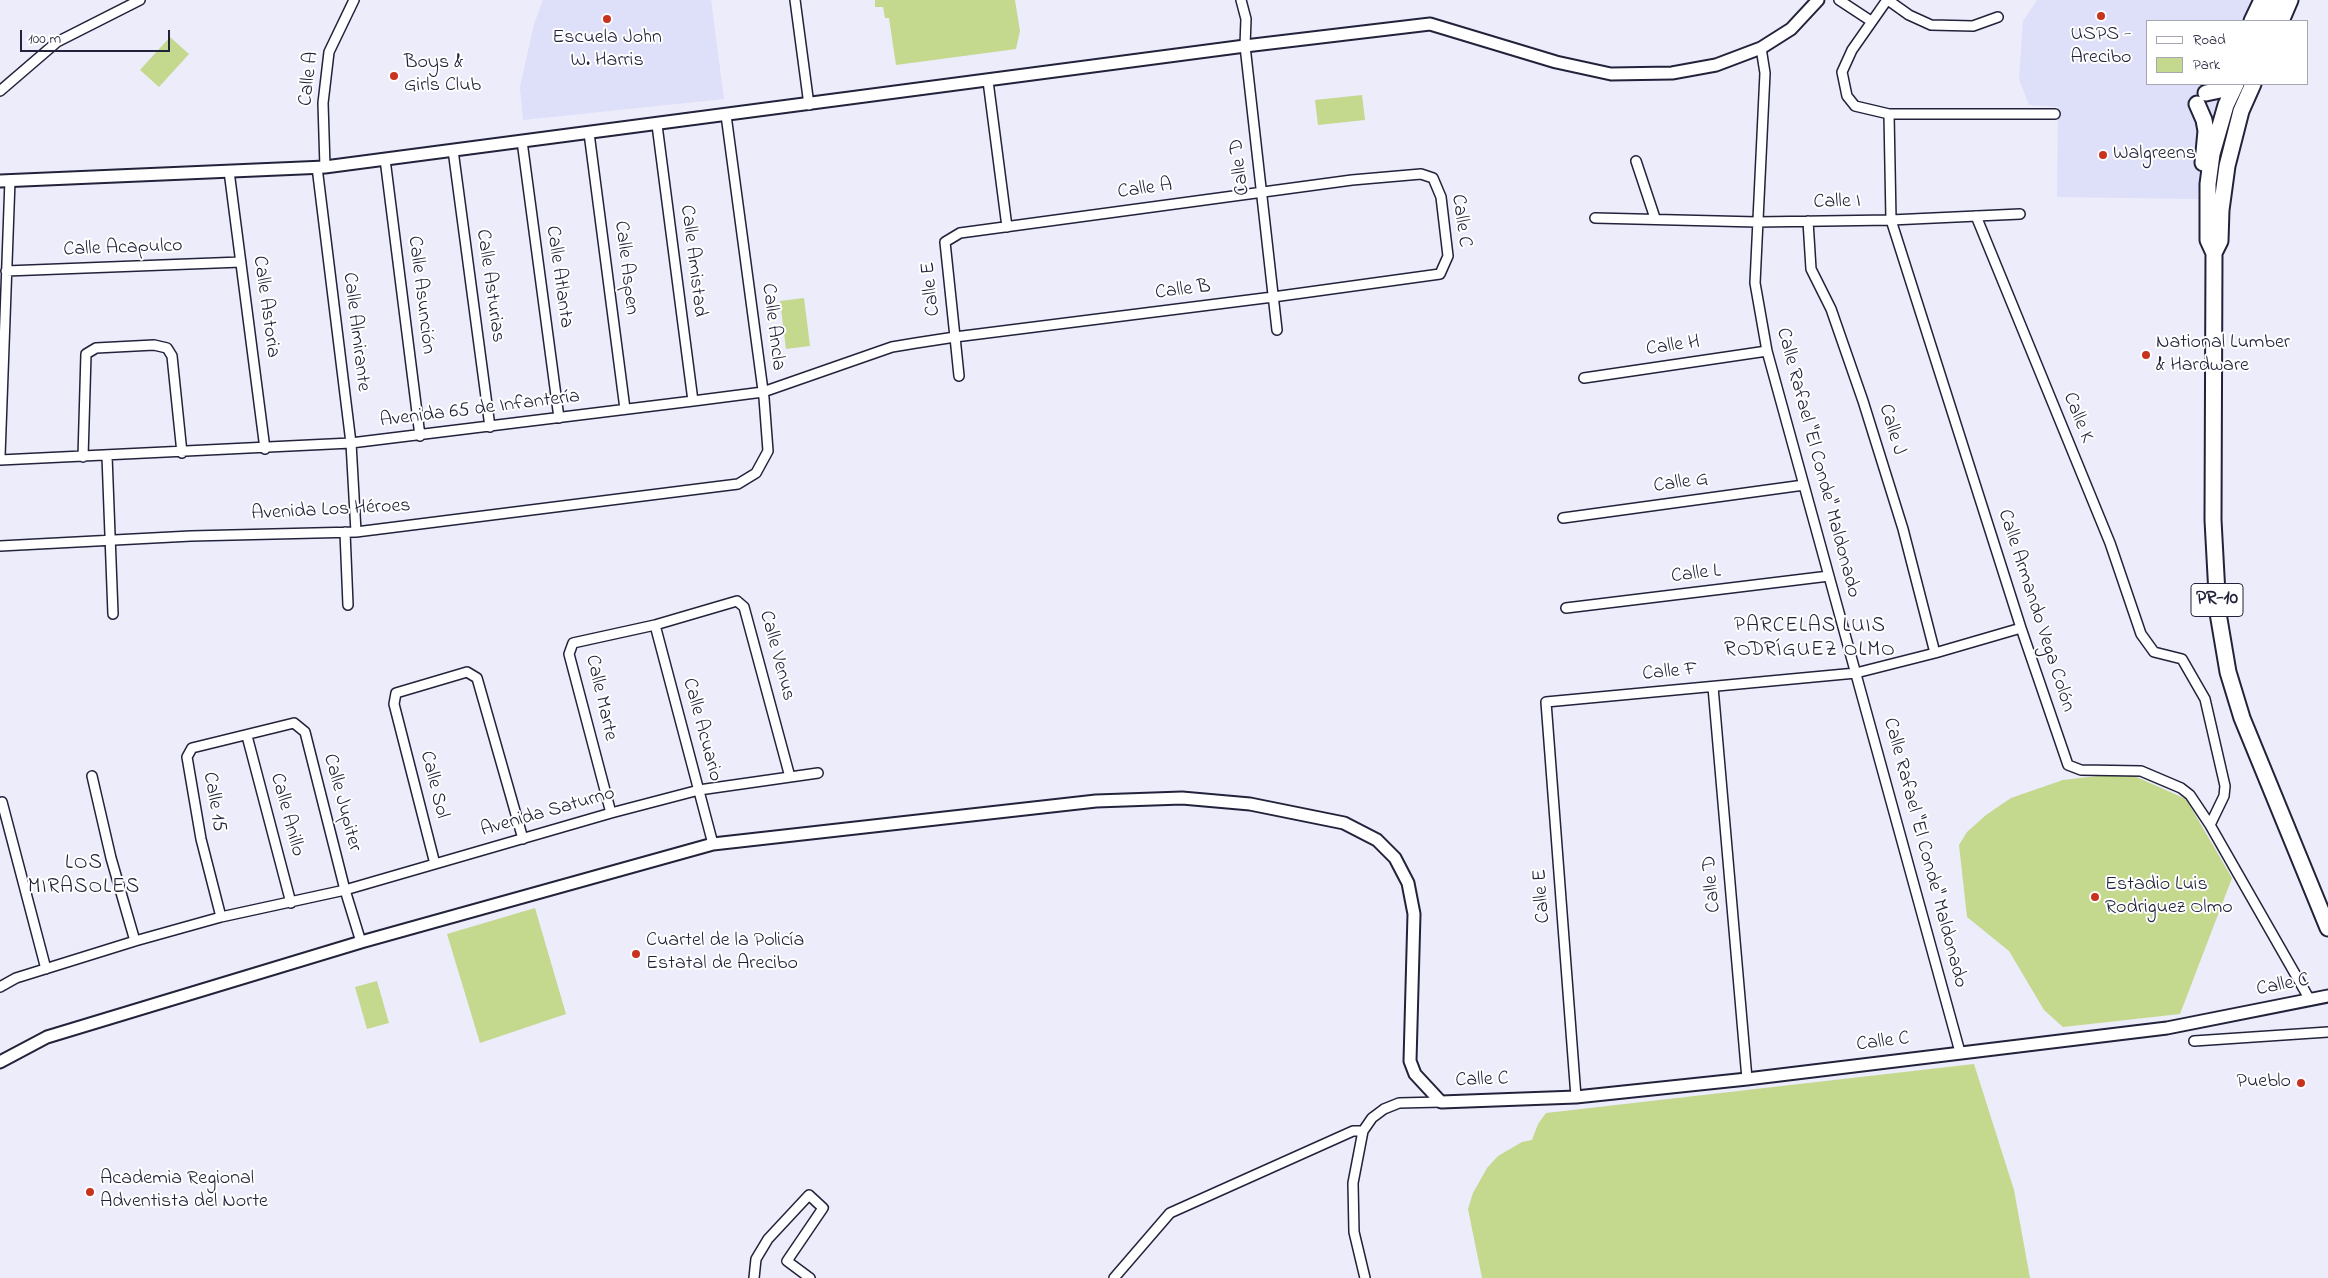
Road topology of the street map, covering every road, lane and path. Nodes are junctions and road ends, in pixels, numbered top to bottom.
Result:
1 (140, 0) edge
2 (354, 0) edge
3 (796, 0) edge
4 (1241, 0) edge
5 (1818, 0) edge
6 (1839, 0) edge
7 (1888, 0) edge
8 (2262, 0) edge
9 (2277, 0) edge
10 (2290, 0) edge
11 (1998, 17) dead end
12 (2252, 20) edge
13 (2267, 20) edge
14 (2281, 20) edge
15 (1872, 22) junction
16 (1245, 46) junction
17 (1760, 48) junction
18 (988, 81) junction
19 (2222, 85) edge
20 (2236, 85) edge
21 (2253, 85) edge
22 (0, 91) edge
23 (809, 105) junction
24 (1889, 114) junction
25 (2055, 114) dead end
26 (726, 115) junction
27 (657, 125) junction
28 (589, 133) junction
29 (522, 141) junction
30 (453, 150) junction
31 (385, 159) junction
32 (1636, 160) dead end
33 (321, 167) junction
34 (229, 171) junction
35 (1433, 178) joint
36 (5, 180) edge
37 (2208, 184) junction
38 (1260, 192) junction
39 (2020, 214) dead end
40 (1976, 216) junction
41 (1595, 218) dead end
42 (1655, 218) junction
43 (1891, 220) junction
44 (1808, 221) junction
45 (1757, 222) junction
46 (1007, 227) junction
47 (2214, 253) junction
48 (241, 262) junction
49 (6, 271) junction
50 (1416, 278) joint
51 (1273, 297) junction
52 (1276, 330) dead end
53 (955, 337) junction
54 (1767, 351) junction
55 (959, 376) dead end
56 (1584, 378) dead end
57 (763, 392) junction
58 (693, 401) junction
59 (625, 409) junction
60 (559, 418) junction
61 (490, 427) junction
62 (420, 436) junction
63 (351, 443) junction
64 (265, 449) junction
65 (182, 453) junction
66 (0, 456) edge
67 (107, 456) junction
68 (83, 457) junction
69 (0, 460) edge
70 (1804, 484) junction
71 (692, 489) joint
72 (1563, 518) dead end
73 (345, 532) junction
74 (356, 532) junction
75 (111, 540) junction
76 (0, 546) edge
77 (1829, 576) junction
78 (348, 606) dead end
79 (1566, 608) dead end
80 (113, 614) dead end
81 (655, 625) junction
82 (2021, 628) junction
83 (1935, 653) junction
84 (1856, 673) junction
85 (1713, 687) junction
86 (1556, 701) joint
87 (247, 736) junction
88 (818, 773) dead end
89 (92, 776) dead end
90 (790, 777) junction
91 (699, 790) junction
92 (2, 802) dead end
93 (611, 813) junction
94 (2210, 825) junction
95 (523, 839) junction
96 (713, 844) junction
97 (435, 864) junction
98 (346, 890) junction
99 (291, 904) junction
100 (221, 918) junction
101 (2328, 928) edge
102 (135, 942) junction
103 (361, 942) junction
104 (46, 969) junction
105 (0, 987) edge
106 (2328, 996) edge
107 (2310, 1000) junction
108 (2328, 1032) edge
109 (2194, 1041) dead end
110 (1960, 1052) junction
111 (0, 1062) edge
112 (1747, 1079) junction
113 (1576, 1096) junction
114 (1441, 1102) junction
115 (1363, 1131) junction
116 (754, 1278) edge
117 (810, 1278) edge
118 (1114, 1278) edge
119 (1365, 1278) edge

1 - 22 street
2 - 33 street, Calle A
3 - 23 street
4 - 16 street, Calle D
5 - 17 street
6 - 15 street
7 - 11 street
7 - 15 street
8 - 12 main road
9 - 13 main road
10 - 14 main road
15 - 24 street
16 - 17 street
16 - 18 street
16 - 38 street, Calle D
17 - 45 street, Calle Rafael "El Conde" Maldonado
18 - 23 street
18 - 46 street
19 - 37 main road
20 - 37 main road, PR-10
21 - 47 main road, PR-10
23 - 26 street
24 - 25 street
24 - 43 street, Calle Armando Vega Colón
26 - 27 street
26 - 57 street, Calle Ancla
27 - 28 street
27 - 58 street, Calle Amistad
28 - 29 street
28 - 59 street, Calle Aspen
29 - 30 street
29 - 60 street, Calle Atlanta
30 - 31 street
30 - 61 street, Calle Asturias
31 - 33 street
31 - 62 street, Calle Asunción
32 - 42 street
33 - 34 street
33 - 63 street, Calle Almirante
34 - 36 street
34 - 48 street, Calle Astoria
35 - 38 street, Calle A
35 - 50 street, Calle C
36 - 49 street
37 - 47 main road, PR-10
38 - 46 street, Calle A
38 - 51 street, Calle D
39 - 40 street, Calle I
40 - 43 street, Calle I
40 - 94 street, Calle K
41 - 42 street, Calle I
42 - 45 street, Calle I
43 - 44 street, Calle I
43 - 82 street, Calle Armando Vega Colón
44 - 45 street, Calle I
44 - 83 street, Calle J
45 - 54 street, Calle Rafael "El Conde" Maldonado
46 - 53 street, Calle E
47 - 101 main road, PR-10
48 - 49 street, Calle Acapulco
48 - 64 street, Calle Astoria
49 - 66 street
50 - 51 street, Calle B
51 - 52 street, Calle D
51 - 53 street, Calle B
53 - 55 street
53 - 57 street, Avenida 65 de Infantería
54 - 56 street, Calle H
54 - 70 street, Calle Rafael "El Conde" Maldonado
57 - 58 street, Avenida 65 de Infantería
57 - 71 street, Calle Ancla
58 - 59 street, Avenida 65 de Infantería
59 - 60 street, Avenida 65 de Infantería
60 - 61 street, Avenida 65 de Infantería
61 - 62 street, Avenida 65 de Infantería
62 - 63 street, Avenida 65 de Infantería
63 - 64 street, Avenida 65 de Infantería
63 - 74 street, Calle Almirante
64 - 65 street, Avenida 65 de Infantería
65 - 67 street, Avenida 65 de Infantería
65 - 68 street
67 - 68 street, Avenida 65 de Infantería
67 - 75 street
68 - 69 street, Avenida 65 de Infantería
70 - 72 street, Calle G
70 - 77 street, Calle Rafael "El Conde" Maldonado
71 - 74 street, Avenida Los Héroes
73 - 74 street, Avenida Los Héroes
73 - 75 street, Avenida Los Héroes
73 - 78 street
75 - 76 street, Avenida Los Héroes
75 - 80 street
77 - 79 street, Calle L
77 - 84 street, Calle Rafael "El Conde" Maldonado
81 - 90 street, Calle Venus
81 - 91 street, Calle Acuario
81 - 93 street, Calle Marte
82 - 83 street, Calle F
82 - 94 street, Calle Armando Vega Colón
83 - 84 street, Calle F
84 - 85 street, Calle F
84 - 110 street, Calle Rafael "El Conde" Maldonado
85 - 86 street, Calle F
85 - 112 street, Calle D
86 - 113 street, Calle E
87 - 98 street, Calle Jupiter
87 - 99 street, Calle Anillo
87 - 100 street, Calle 15
88 - 90 street, Avenida Saturno
89 - 102 street
90 - 91 street, Avenida Saturno
91 - 93 street, Avenida Saturno
91 - 96 street, Calle Acuario
92 - 104 street
93 - 95 street, Avenida Saturno
94 - 107 street, Calle Armando Vega Colón
95 - 97 street, Avenida Saturno
95 - 97 street, Calle Sol
96 - 103 street
96 - 114 street
97 - 98 street, Avenida Saturno
98 - 99 street, Avenida Saturno
98 - 103 street, Calle Jupiter
99 - 100 street, Avenida Saturno
100 - 102 street, Avenida Saturno
102 - 104 street, Avenida Saturno
103 - 111 street
104 - 105 street, Avenida Saturno
106 - 107 street, Calle C
107 - 110 street, Calle C
108 - 109 street
110 - 112 street, Calle C
112 - 113 street, Calle C
113 - 114 street, Calle C
114 - 115 street
115 - 118 street
115 - 119 street
116 - 117 street

